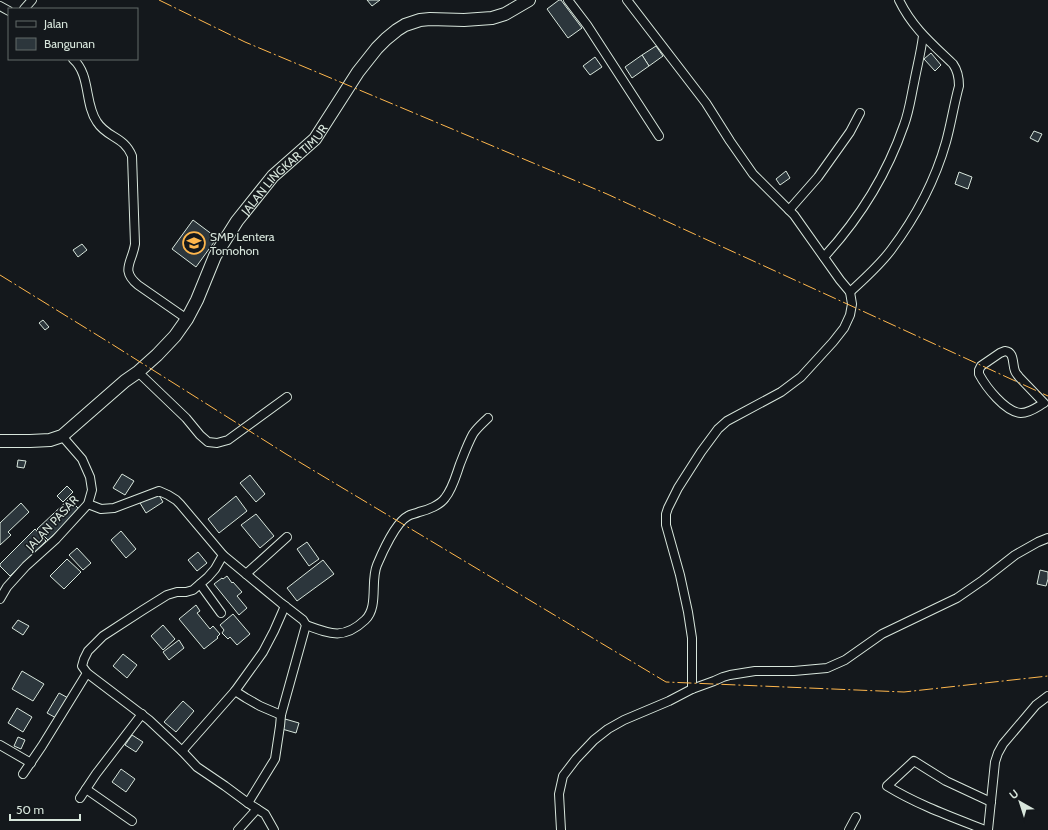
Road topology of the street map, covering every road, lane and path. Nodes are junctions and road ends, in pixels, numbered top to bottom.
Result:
1 (32, 0) edge
2 (529, 0) edge
3 (568, 0) edge
4 (627, 0) edge
5 (898, 0) edge
6 (25, 8) edge
7 (923, 36) junction
8 (73, 60) edge
9 (860, 113) dead end
10 (659, 136) dead end
11 (789, 210) junction
12 (824, 257) junction
13 (850, 292) junction
14 (187, 319) junction
15 (138, 372) junction
16 (287, 397) dead end
17 (1046, 404) edge
18 (488, 418) dead end
19 (62, 436) junction
20 (0, 440) edge
21 (88, 504) junction
22 (287, 538) dead end
23 (1048, 538) edge
24 (223, 555) junction
25 (246, 574) junction
26 (200, 584) junction
27 (0, 599) edge
28 (285, 606) junction
29 (221, 612) dead end
30 (306, 625) junction
31 (87, 673) junction
32 (692, 689) junction
33 (235, 691) junction
34 (1048, 696) edge
35 (142, 714) junction
36 (281, 715) junction
37 (0, 745) edge
38 (182, 751) junction
39 (31, 763) junction
40 (23, 774) dead end
41 (86, 789) junction
42 (80, 798) dead end
43 (991, 802) junction
44 (248, 803) junction
45 (257, 809) junction
46 (856, 817) dead end
47 (132, 821) dead end
48 (238, 830) edge
49 (274, 830) edge
50 (561, 830) edge
51 (849, 830) edge
52 (987, 830) edge

1 - 6 street
2 - 14 main road, JALAN LINGKAR TIMUR
3 - 10 street
4 - 11 street
5 - 7 street
7 - 12 street
7 - 13 street
8 - 14 street
9 - 11 street
11 - 12 street
12 - 13 street
13 - 32 street
14 - 15 main road, JALAN LINGKAR TIMUR
15 - 16 street
15 - 19 main road, JALAN LINGKAR TIMUR
17 - 17 street
18 - 30 street
19 - 20 main road, JALAN LINGKAR TIMUR
19 - 21 street, JALAN PASAR
21 - 24 street
21 - 27 street, JALAN PASAR
22 - 25 street
23 - 32 street
24 - 25 street
24 - 26 street
25 - 28 street
26 - 29 street
26 - 31 street
28 - 30 street
28 - 33 street
30 - 36 street
31 - 35 street
31 - 39 street
32 - 50 street
33 - 36 street
33 - 38 street
34 - 43 street
35 - 38 street
35 - 41 street
36 - 44 street
37 - 39 street
38 - 44 street
39 - 40 street
41 - 42 street
41 - 47 street
43 - 52 street
43 - 52 street
44 - 45 street
45 - 48 street
45 - 49 street
46 - 51 street

